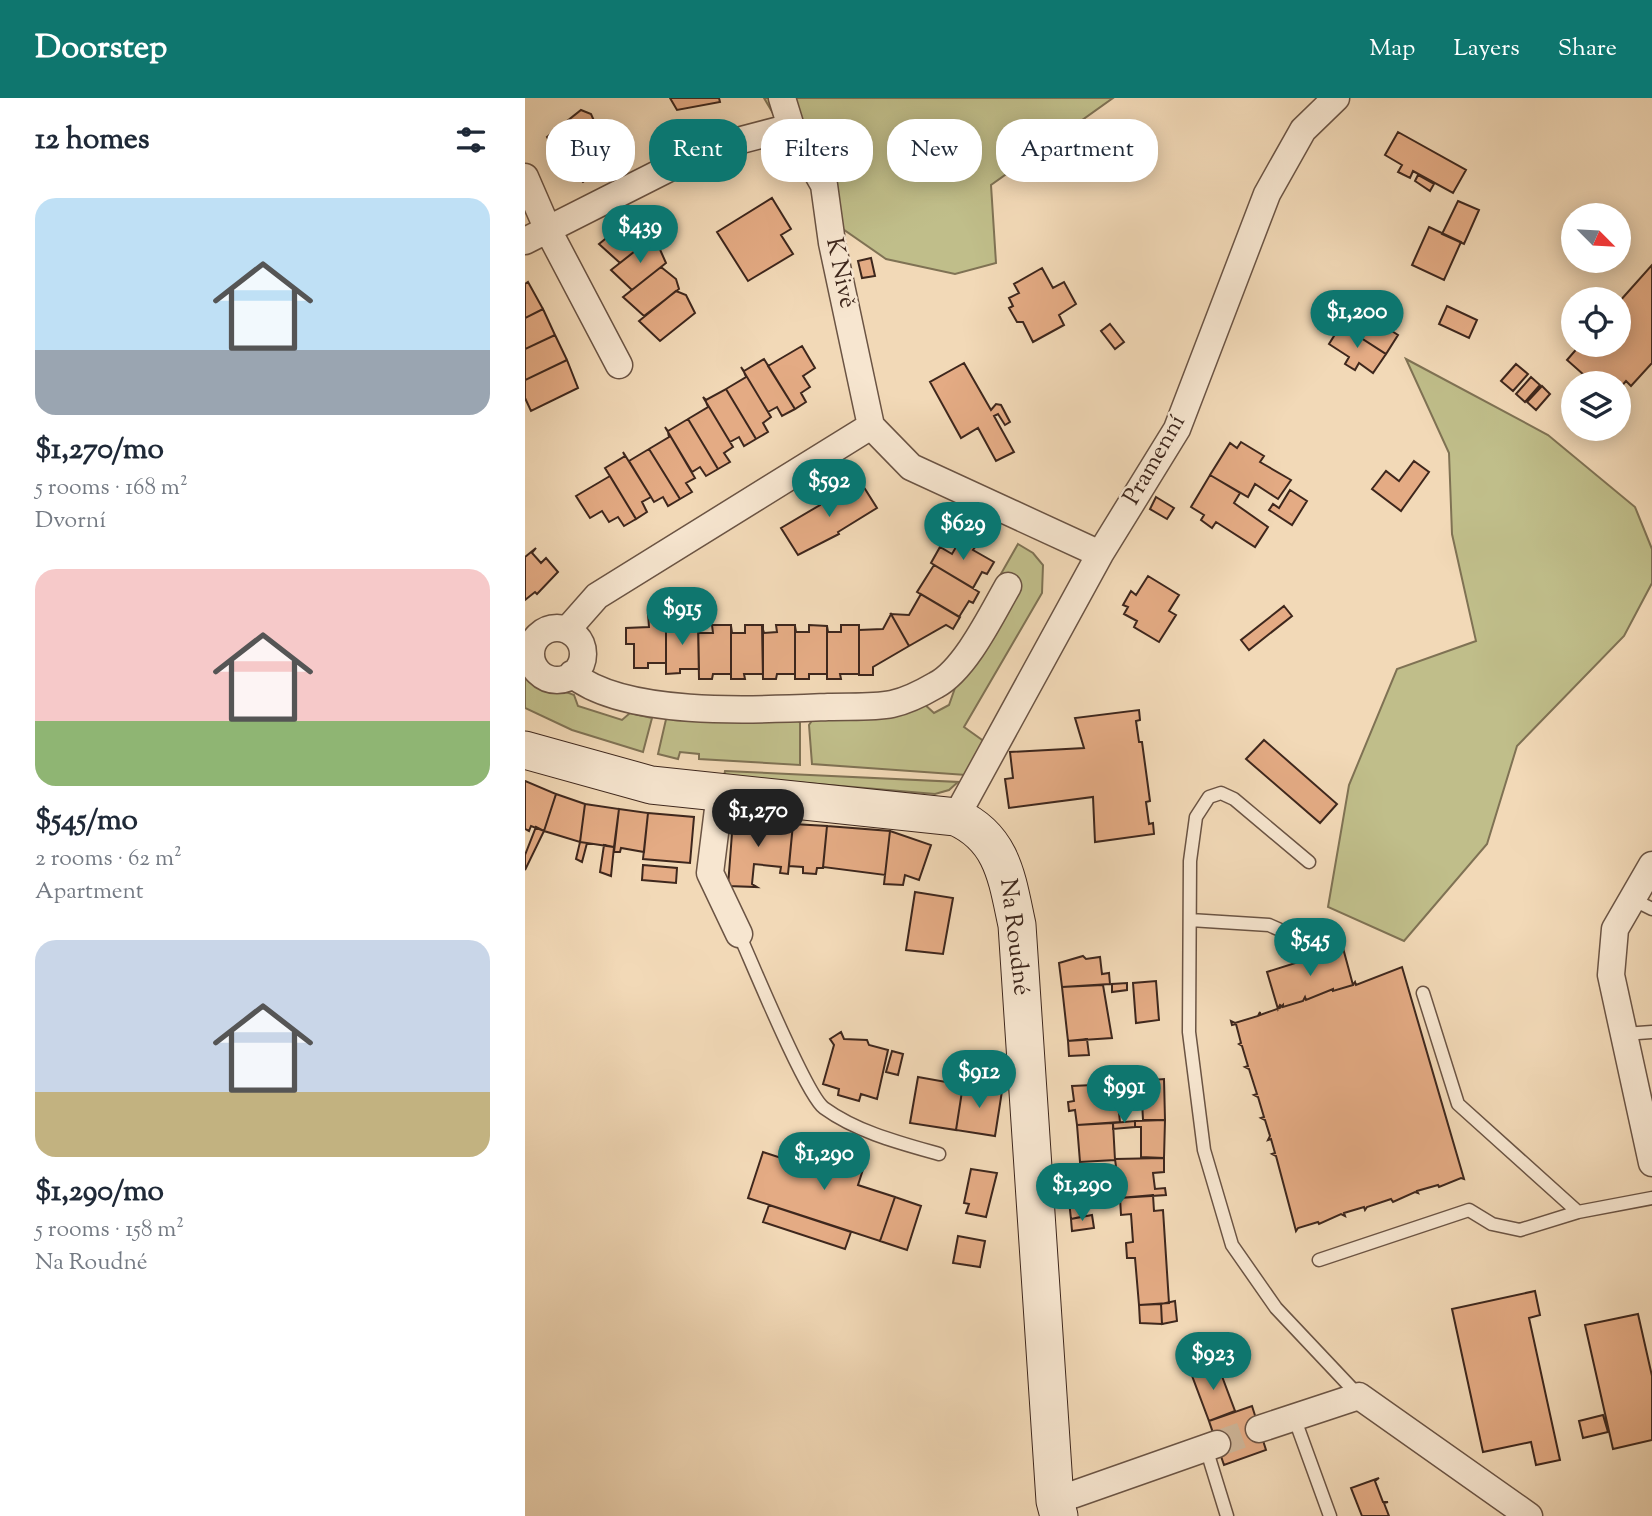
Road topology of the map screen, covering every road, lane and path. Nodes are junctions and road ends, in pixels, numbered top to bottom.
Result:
1 (782, 98) edge
2 (1336, 98) edge
3 (789, 119) edge
4 (761, 135) edge
5 (525, 177) edge
6 (822, 182) edge
7 (537, 236) edge
8 (619, 365) dead end
9 (871, 426) junction
10 (1100, 554) junction
11 (1008, 586) dead end
12 (567, 630) junction
13 (528, 650) edge
14 (572, 674) junction
15 (525, 750) edge
16 (720, 793) junction
17 (956, 817) junction
18 (1309, 862) dead end
19 (1652, 865) edge
20 (1642, 904) edge
21 (1190, 920) junction
22 (739, 934) joint
23 (1312, 944) dead end
24 (1423, 993) dead end
25 (1652, 1032) edge
26 (1624, 1034) junction
27 (939, 1154) dead end
28 (1652, 1163) edge
29 (1652, 1198) edge
30 (1578, 1212) junction
31 (1319, 1260) dead end
32 (1359, 1396) junction
33 (1294, 1417) junction
34 (1259, 1429) tunnel mouth
35 (1211, 1446) joint
36 (1057, 1508) edge
37 (1226, 1514) edge
38 (1330, 1516) edge
39 (1529, 1516) edge

1 - 3 street, K Nivě
2 - 10 street, Pramenní
4 - 7 street
5 - 7 street
6 - 9 street, K Nivě
7 - 8 street
9 - 10 street
9 - 12 street
10 - 17 street, Pramenní
11 - 14 street
12 - 13 street
12 - 14 street
13 - 14 street
15 - 16 street, Na Roudné
16 - 17 street, Na Roudné
16 - 22 street
17 - 36 street, Na Roudné
18 - 21 lane
19 - 20 street
20 - 26 street
21 - 23 lane
21 - 32 lane
22 - 27 lane
24 - 30 lane
25 - 26 lane
26 - 28 street
29 - 30 lane
30 - 31 lane
32 - 33 street
32 - 39 street
33 - 34 street
33 - 38 lane
35 - 36 street
35 - 37 lane

